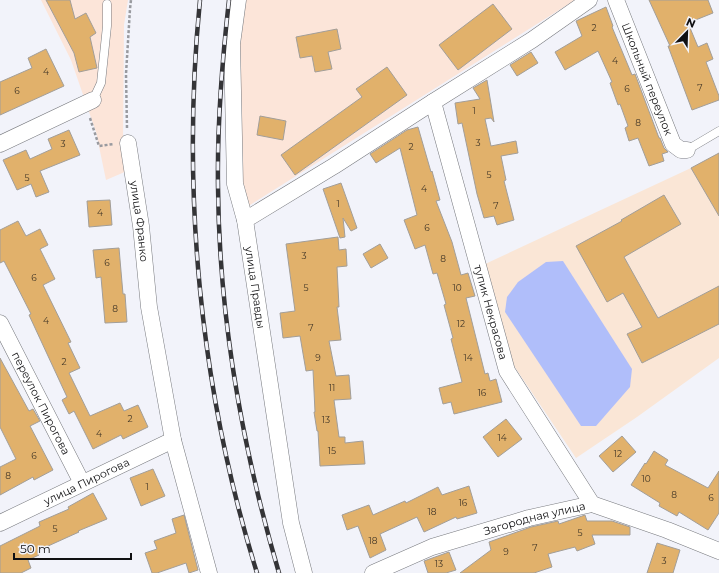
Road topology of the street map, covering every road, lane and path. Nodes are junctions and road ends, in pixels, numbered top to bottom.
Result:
1 (131, 0) edge
2 (238, 0) edge
3 (589, 0) edge
4 (616, 0) edge
5 (107, 4) dead end
6 (90, 102) junction
7 (433, 102) junction
8 (719, 131) edge
9 (128, 143) junction
10 (0, 144) edge
11 (687, 150) joint
12 (245, 220) junction
13 (0, 323) edge
14 (172, 440) junction
15 (82, 483) junction
16 (592, 504) junction
17 (0, 523) edge
18 (719, 551) edge
19 (209, 573) edge
20 (304, 573) edge
21 (373, 573) edge

1 - 9 path
2 - 12 street, улица Правды
3 - 7 street
4 - 11 street, Школьный переулок
5 - 6 lane
6 - 9 path
6 - 10 street
7 - 12 street
7 - 16 street, тупик Некрасова
8 - 11 lane
9 - 14 street, улица Франко
12 - 20 street, улица Правды
13 - 15 street, переулок Пирогова
14 - 15 street, улица Пирогова
14 - 19 street, улица Франко
15 - 17 street, улица Пирогова
16 - 18 street, Загородная улица
16 - 21 street, Загородная улица

